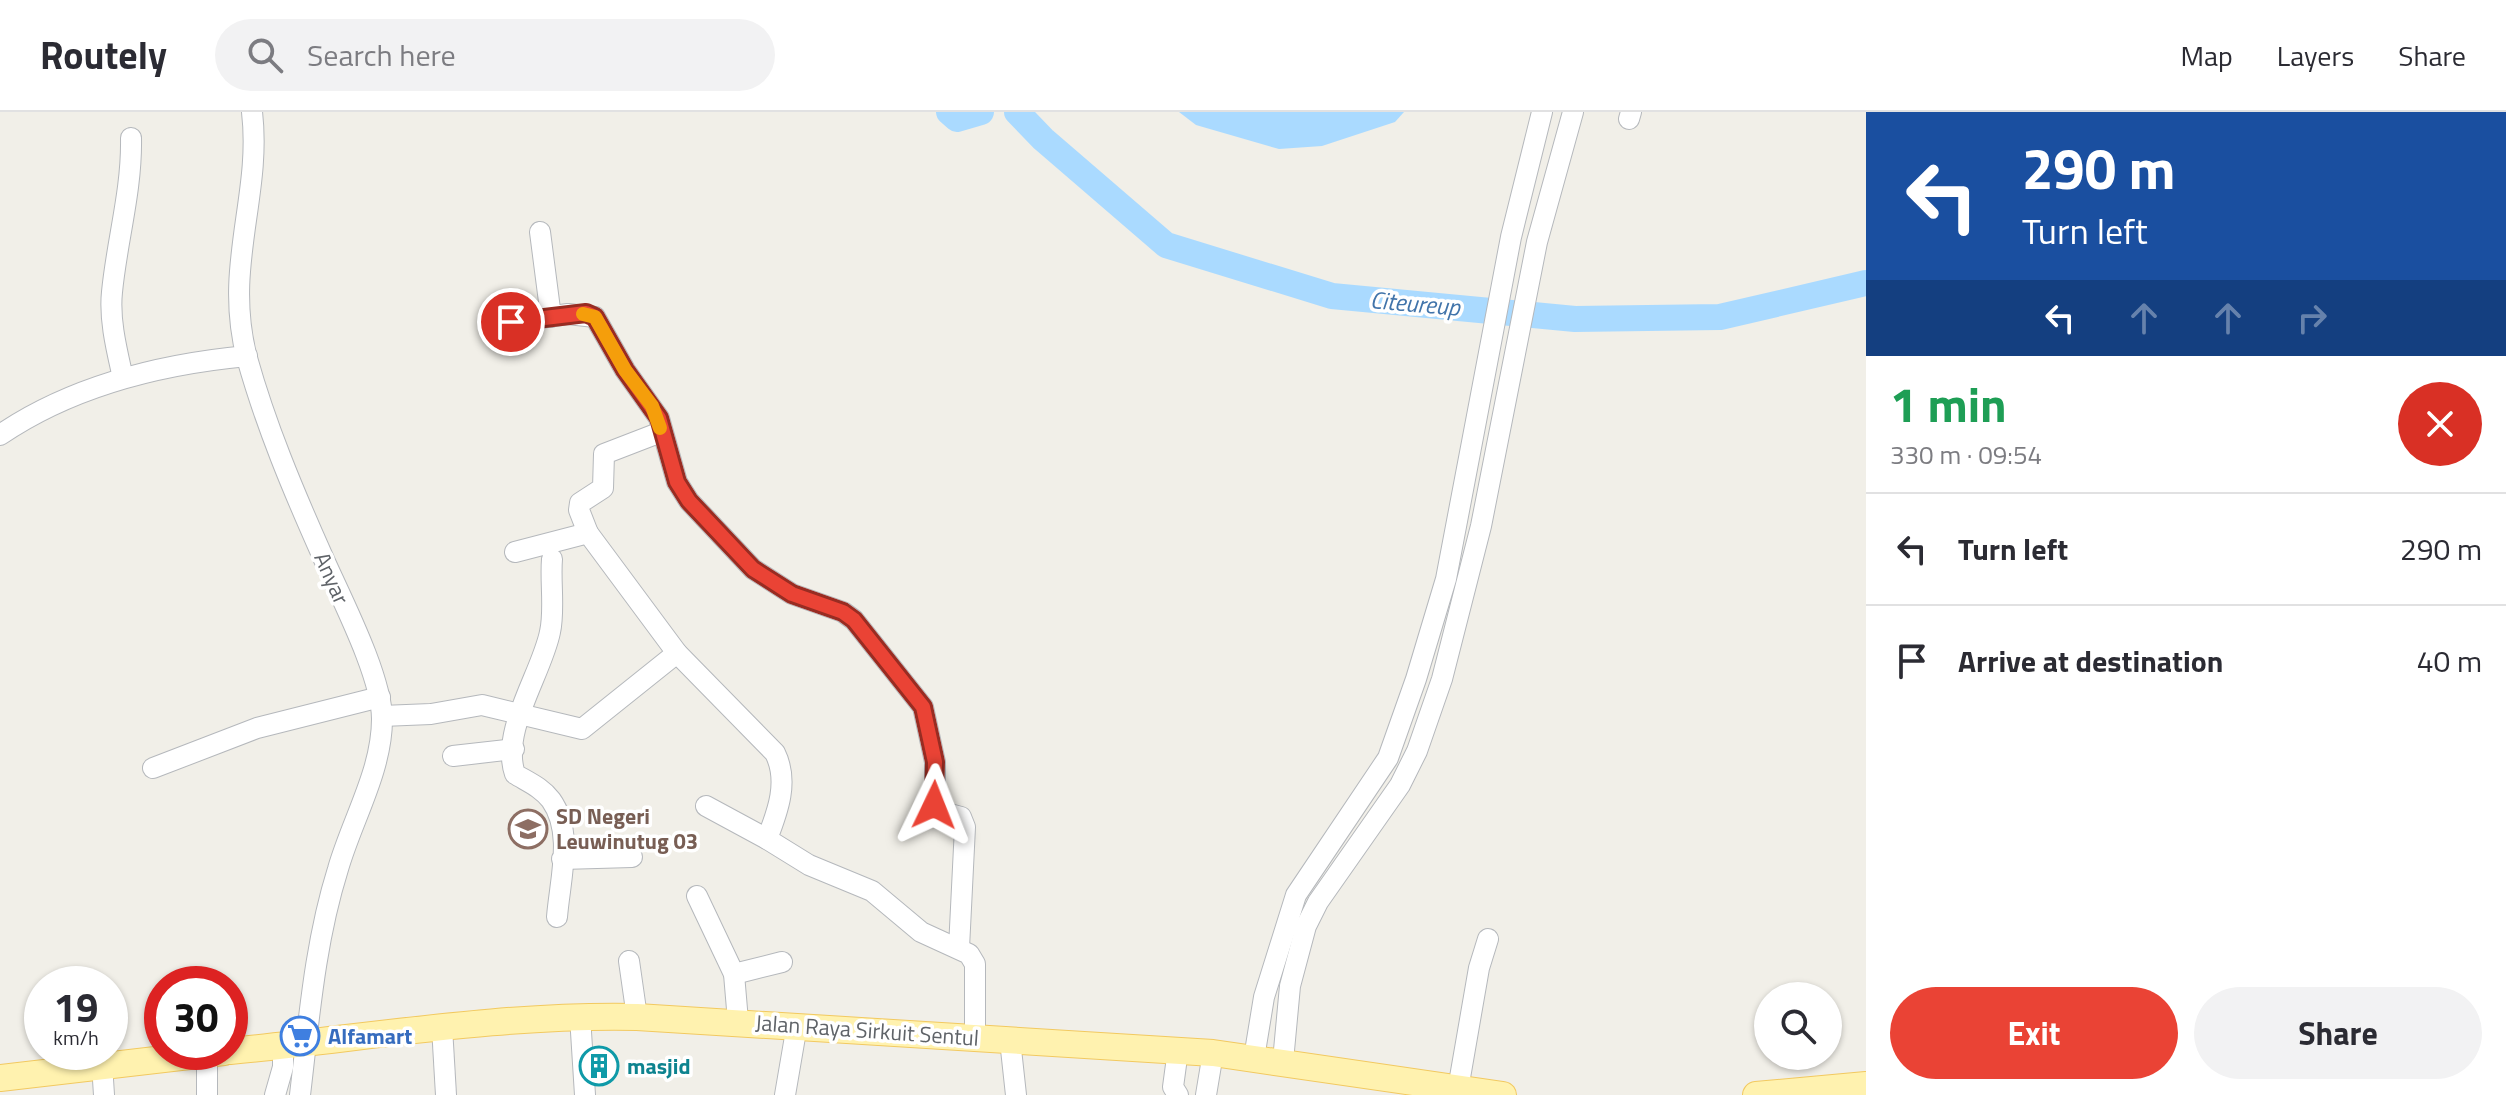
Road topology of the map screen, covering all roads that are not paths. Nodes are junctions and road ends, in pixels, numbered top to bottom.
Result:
1 (252, 112) edge
2 (1542, 112) edge
3 (1573, 112) edge
4 (131, 138) dead end
5 (540, 232) dead end
6 (551, 317) junction
7 (511, 322) dead end
8 (247, 356) junction
9 (1485, 377) junction
10 (123, 378) junction
11 (1509, 382) junction
12 (661, 432) junction
13 (0, 435) edge
14 (588, 533) junction
15 (515, 552) dead end
16 (552, 559) dead end
17 (677, 653) junction
18 (381, 707) junction
19 (522, 713) junction
20 (514, 749) junction
21 (453, 756) dead end
22 (153, 768) dead end
23 (706, 806) dead end
24 (767, 839) junction
25 (632, 857) dead end
26 (562, 859) junction
27 (697, 896) dead end
28 (557, 917) dead end
29 (1488, 939) dead end
30 (959, 948) junction
31 (1286, 957) junction
32 (629, 961) dead end
33 (782, 962) dead end
34 (734, 974) junction
35 (580, 1016) junction
36 (637, 1017) junction
37 (738, 1021) junction
38 (797, 1025) junction
39 (442, 1027) junction
40 (975, 1038) junction
41 (1016, 1041) junction
42 (294, 1044) junction
43 (248, 1049) edge
44 (1178, 1050) junction
45 (1213, 1053) junction
46 (1254, 1058) junction
47 (1283, 1061) junction
48 (58, 1070) edge
49 (102, 1070) edge
50 (215, 1070) edge
51 (1025, 1076) dead end
52 (0, 1078) edge
53 (1866, 1085) edge
54 (1458, 1089) junction
55 (104, 1095) edge
56 (207, 1095) edge
57 (275, 1095) edge
58 (300, 1095) edge
59 (446, 1095) edge
60 (585, 1095) edge
61 (785, 1095) edge
62 (1016, 1095) edge
63 (1178, 1095) edge
64 (1206, 1095) edge
65 (1503, 1095) edge
66 (1756, 1095) edge

1 - 8 street, Anyar
2 - 9 street
3 - 11 street
4 - 10 street
5 - 6 street
6 - 7 street
6 - 12 street
8 - 10 street
8 - 18 street, Anyar
9 - 11 street
9 - 31 street
10 - 13 street
11 - 31 street
12 - 14 street
12 - 30 street
14 - 15 street
14 - 17 street
16 - 19 street
17 - 19 street
17 - 24 street
18 - 19 street
18 - 22 street
18 - 42 street
19 - 20 street
20 - 21 street
20 - 26 street
23 - 24 street
24 - 30 street
25 - 26 street
26 - 28 street
27 - 34 street
29 - 54 street
30 - 40 street
31 - 46 street
31 - 47 street
32 - 36 street
33 - 34 street
34 - 37 street
35 - 36 main road, Jalan Raya Sirkuit Sentul
35 - 39 main road, Jalan Raya Sirkuit Sentul
35 - 60 street
36 - 37 main road, Jalan Raya Sirkuit Sentul
37 - 38 main road, Jalan Raya Sirkuit Sentul
38 - 40 main road, Jalan Raya Sirkuit Sentul
38 - 61 street
39 - 42 main road, Jalan Raya Sirkuit Sentul
39 - 59 street
40 - 41 main road, Jalan Raya Sirkuit Sentul
41 - 44 main road, Jalan Raya Sirkuit Sentul
41 - 51 street
41 - 62 street
42 - 43 main road, Jalan Raya Sirkuit Sentul
42 - 57 street
42 - 58 street
44 - 45 main road, Jalan Raya Sirkuit Sentul
44 - 63 street
45 - 46 main road, Jalan Raya Sirkuit Sentul
45 - 64 street
46 - 47 main road, Jalan Raya Sirkuit Sentul
47 - 54 main road, Jalan Raya Sirkuit Sentul
48 - 52 main road, Jalan Raya Sirkuit Sentul
49 - 55 street
50 - 56 street
53 - 66 main road
54 - 65 main road, Jalan Raya Sirkuit Sentul

